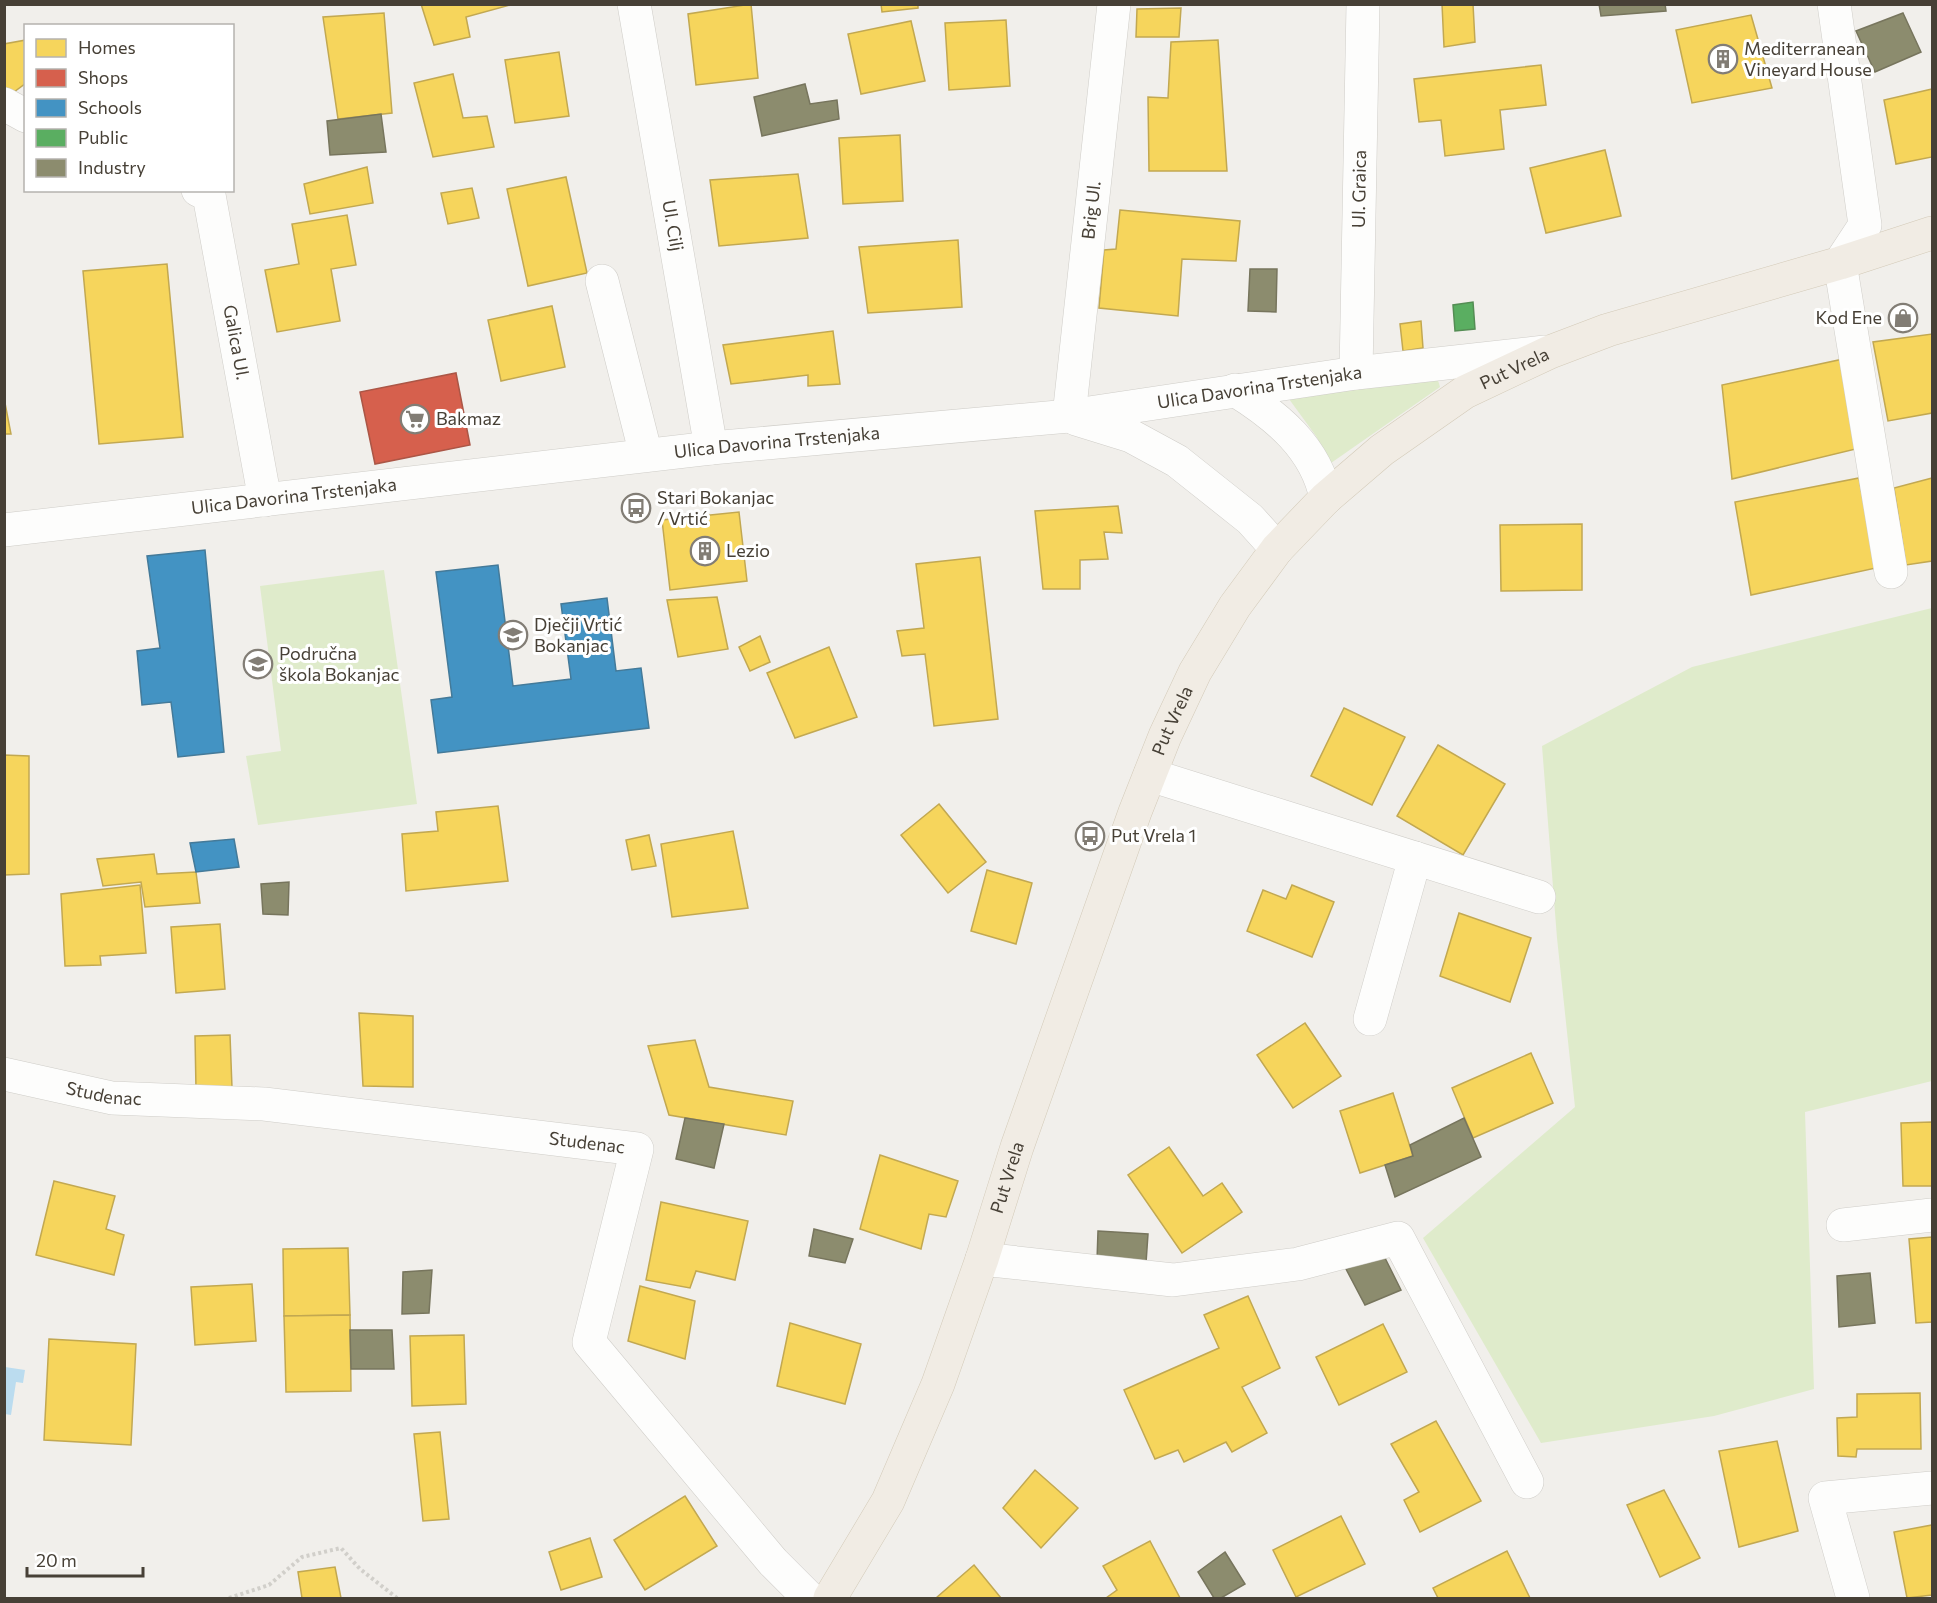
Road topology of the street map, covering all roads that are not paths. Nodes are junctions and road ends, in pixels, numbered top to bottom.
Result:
1 (634, 4) edge
2 (1114, 4) edge
3 (1363, 4) edge
4 (1834, 4) edge
5 (4, 104) edge
6 (24, 115) edge
7 (202, 192) edge
8 (1932, 233) edge
9 (1840, 263) junction
10 (602, 280) dead end
11 (1550, 352) junction
12 (1356, 373) junction
13 (1235, 390) junction
14 (1069, 416) junction
15 (711, 448) junction
16 (646, 455) junction
17 (1326, 498) junction
18 (265, 500) junction
19 (4, 530) edge
20 (1277, 549) junction
21 (1891, 572) dead end
22 (1150, 775) junction
23 (1415, 858) junction
24 (1539, 897) dead end
25 (1370, 1019) dead end
26 (4, 1074) edge
27 (1932, 1215) edge
28 (1843, 1225) dead end
29 (982, 1259) junction
30 (1527, 1482) dead end
31 (1932, 1488) edge
32 (809, 1599) edge
33 (830, 1599) edge
34 (1852, 1599) edge

1 - 15 street, Ul. Cilj
2 - 14 street, Brig Ul.
3 - 12 street, Ul. Graica
4 - 9 street
5 - 6 street
7 - 18 street, Galica Ul.
8 - 9 main road, Put Vrela
9 - 11 main road, Put Vrela
9 - 21 street
10 - 16 street
11 - 12 street, Ulica Davorina Trstenjaka
11 - 17 main road, Put Vrela
12 - 13 street, Ulica Davorina Trstenjaka
13 - 14 street, Ulica Davorina Trstenjaka
13 - 17 street
14 - 15 street, Ulica Davorina Trstenjaka
14 - 20 street
15 - 16 street, Ulica Davorina Trstenjaka
16 - 18 street, Ulica Davorina Trstenjaka
17 - 20 main road, Put Vrela
18 - 19 street, Ulica Davorina Trstenjaka
20 - 22 main road, Put Vrela
22 - 23 street
22 - 29 main road, Put Vrela
23 - 24 street
23 - 25 street
26 - 32 street, Studenac
27 - 28 street
29 - 30 street
29 - 33 main road, Put Vrela
31 - 34 street

